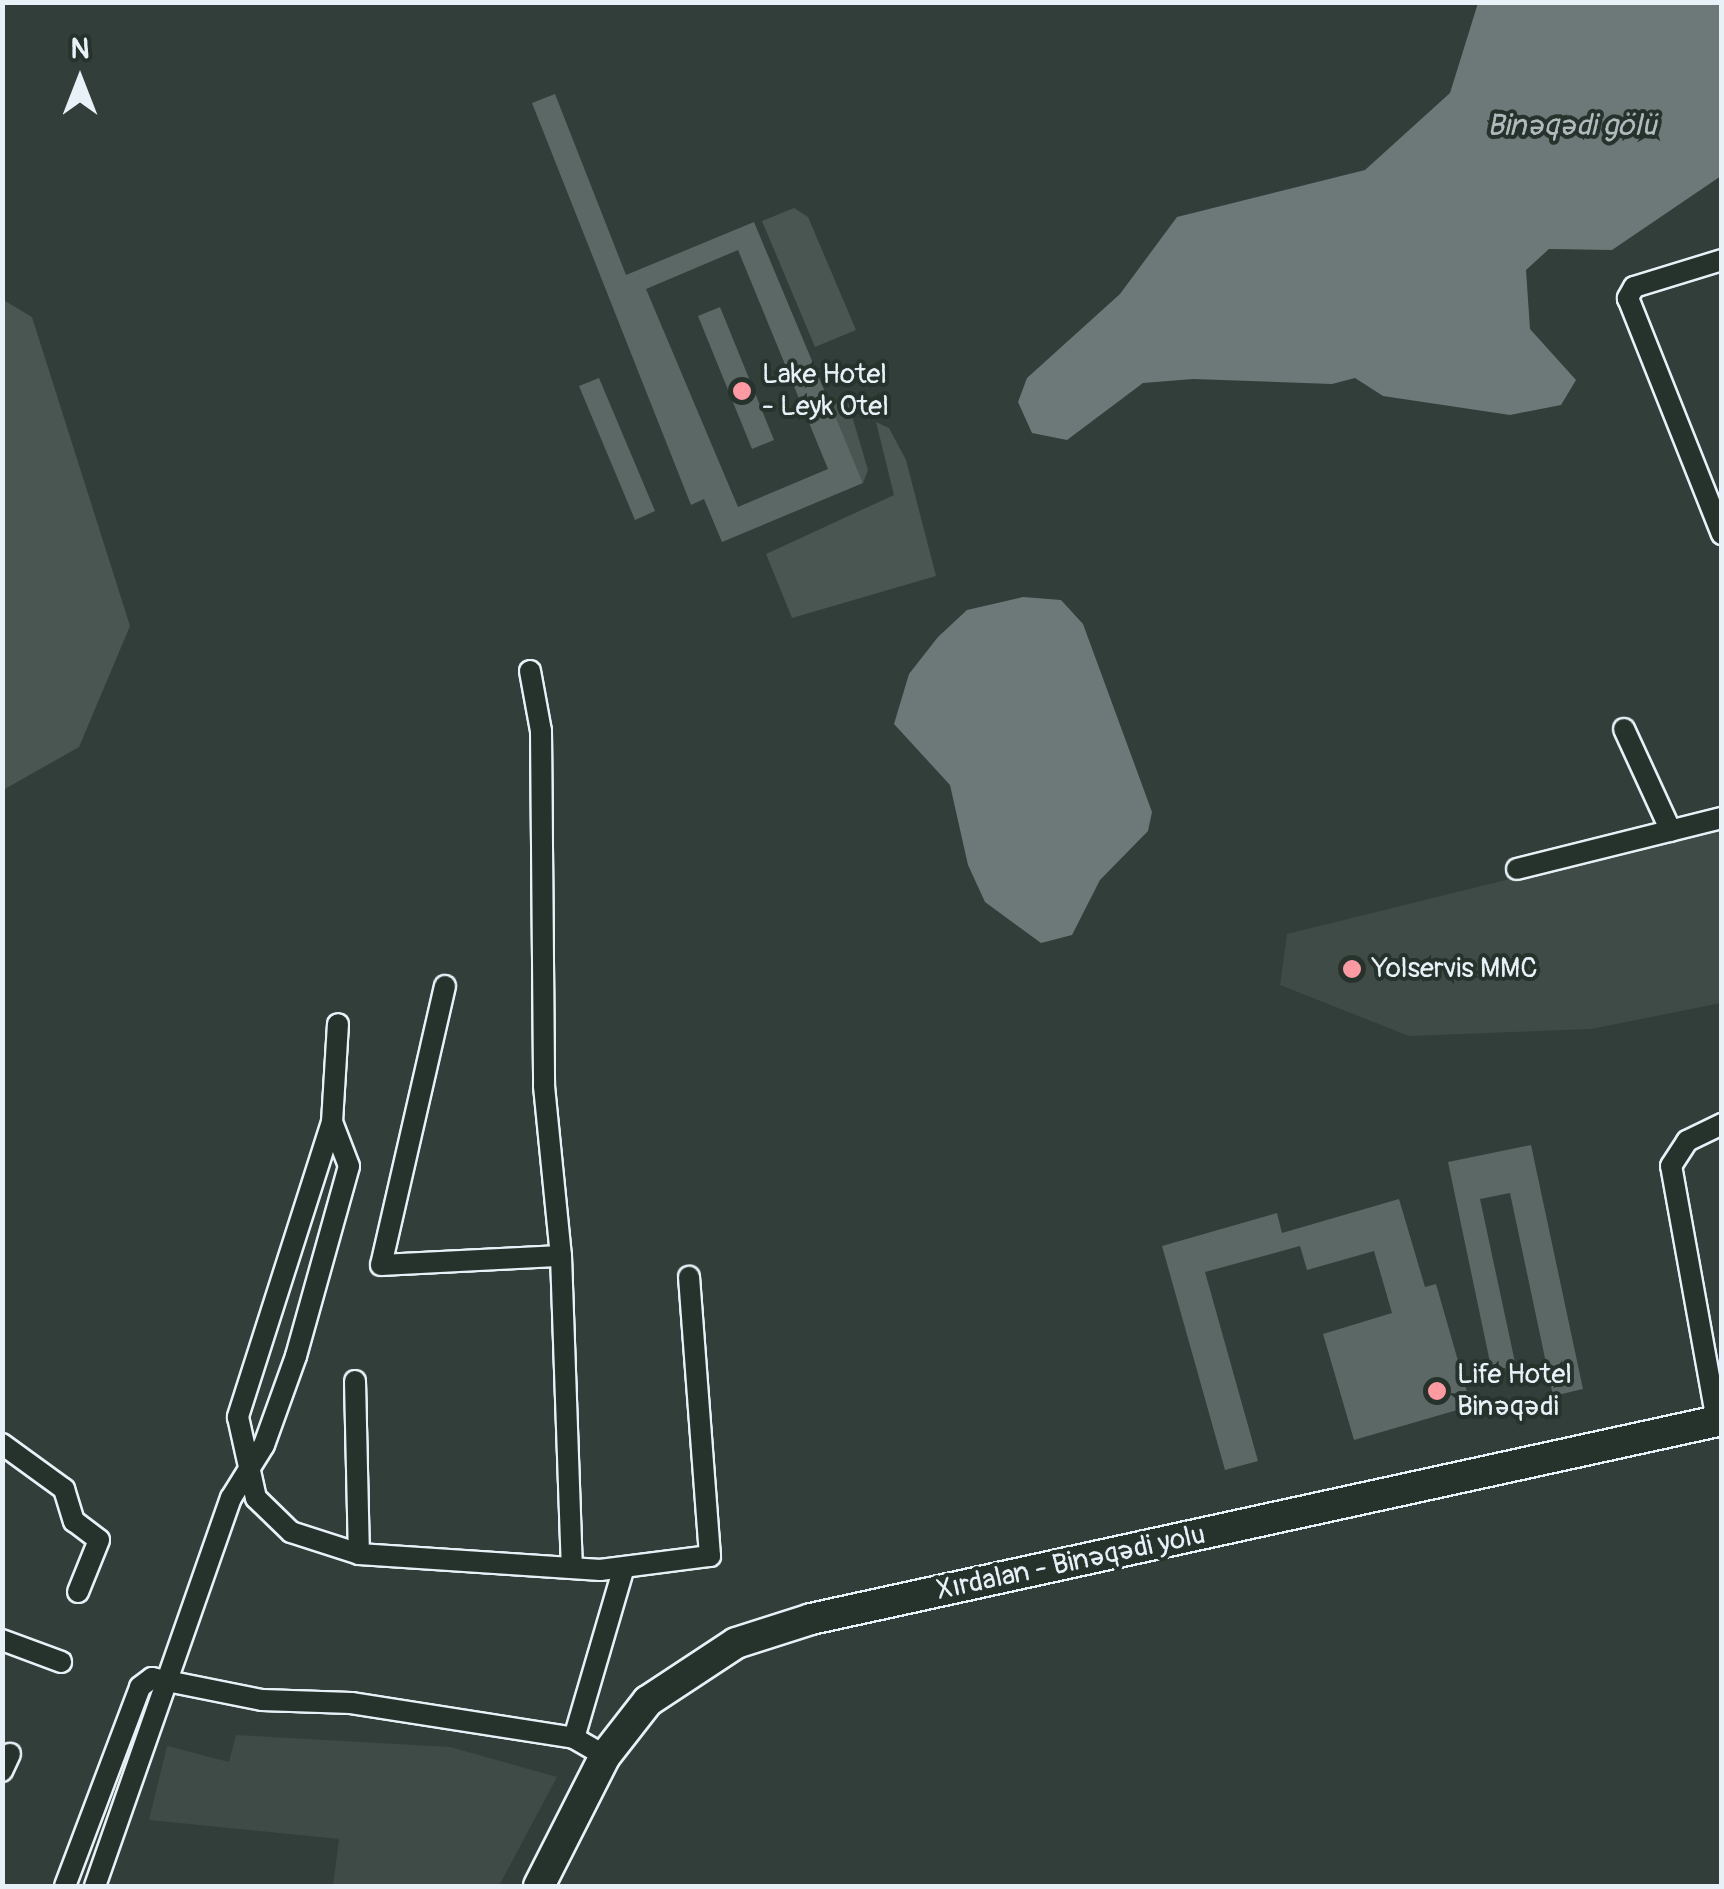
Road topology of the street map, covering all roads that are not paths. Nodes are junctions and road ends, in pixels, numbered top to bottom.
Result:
1 (1722, 260) edge
2 (1722, 534) edge
3 (530, 671) dead end
4 (1624, 728) dead end
5 (1722, 818) edge
6 (1672, 831) junction
7 (1517, 869) dead end
8 (446, 986) dead end
9 (338, 1024) dead end
10 (332, 1122) junction
11 (1722, 1124) edge
12 (561, 1256) junction
13 (689, 1277) dead end
14 (355, 1381) dead end
15 (1719, 1420) edge
16 (2, 1444) edge
17 (249, 1474) junction
18 (359, 1554) junction
19 (572, 1568) junction
20 (622, 1570) junction
21 (78, 1592) dead end
22 (2, 1640) edge
23 (61, 1662) dead end
24 (168, 1678) junction
25 (574, 1738) junction
26 (604, 1756) junction
27 (65, 1886) edge
28 (94, 1886) edge
29 (540, 1886) edge

1 - 2 street
3 - 12 street
4 - 6 street
5 - 6 street
6 - 7 street
8 - 12 street
9 - 10 street
10 - 17 street
10 - 17 street
11 - 15 street
12 - 19 street
13 - 20 street
14 - 18 street
15 - 26 main road, Xırdalan - Binəqədi yolu
16 - 21 street
17 - 18 street
17 - 24 street
18 - 19 street
19 - 20 street
20 - 25 street
22 - 23 street
24 - 25 street
24 - 27 street
24 - 28 street
25 - 26 street
26 - 29 main road, Xırdalan - Binəqədi yolu

